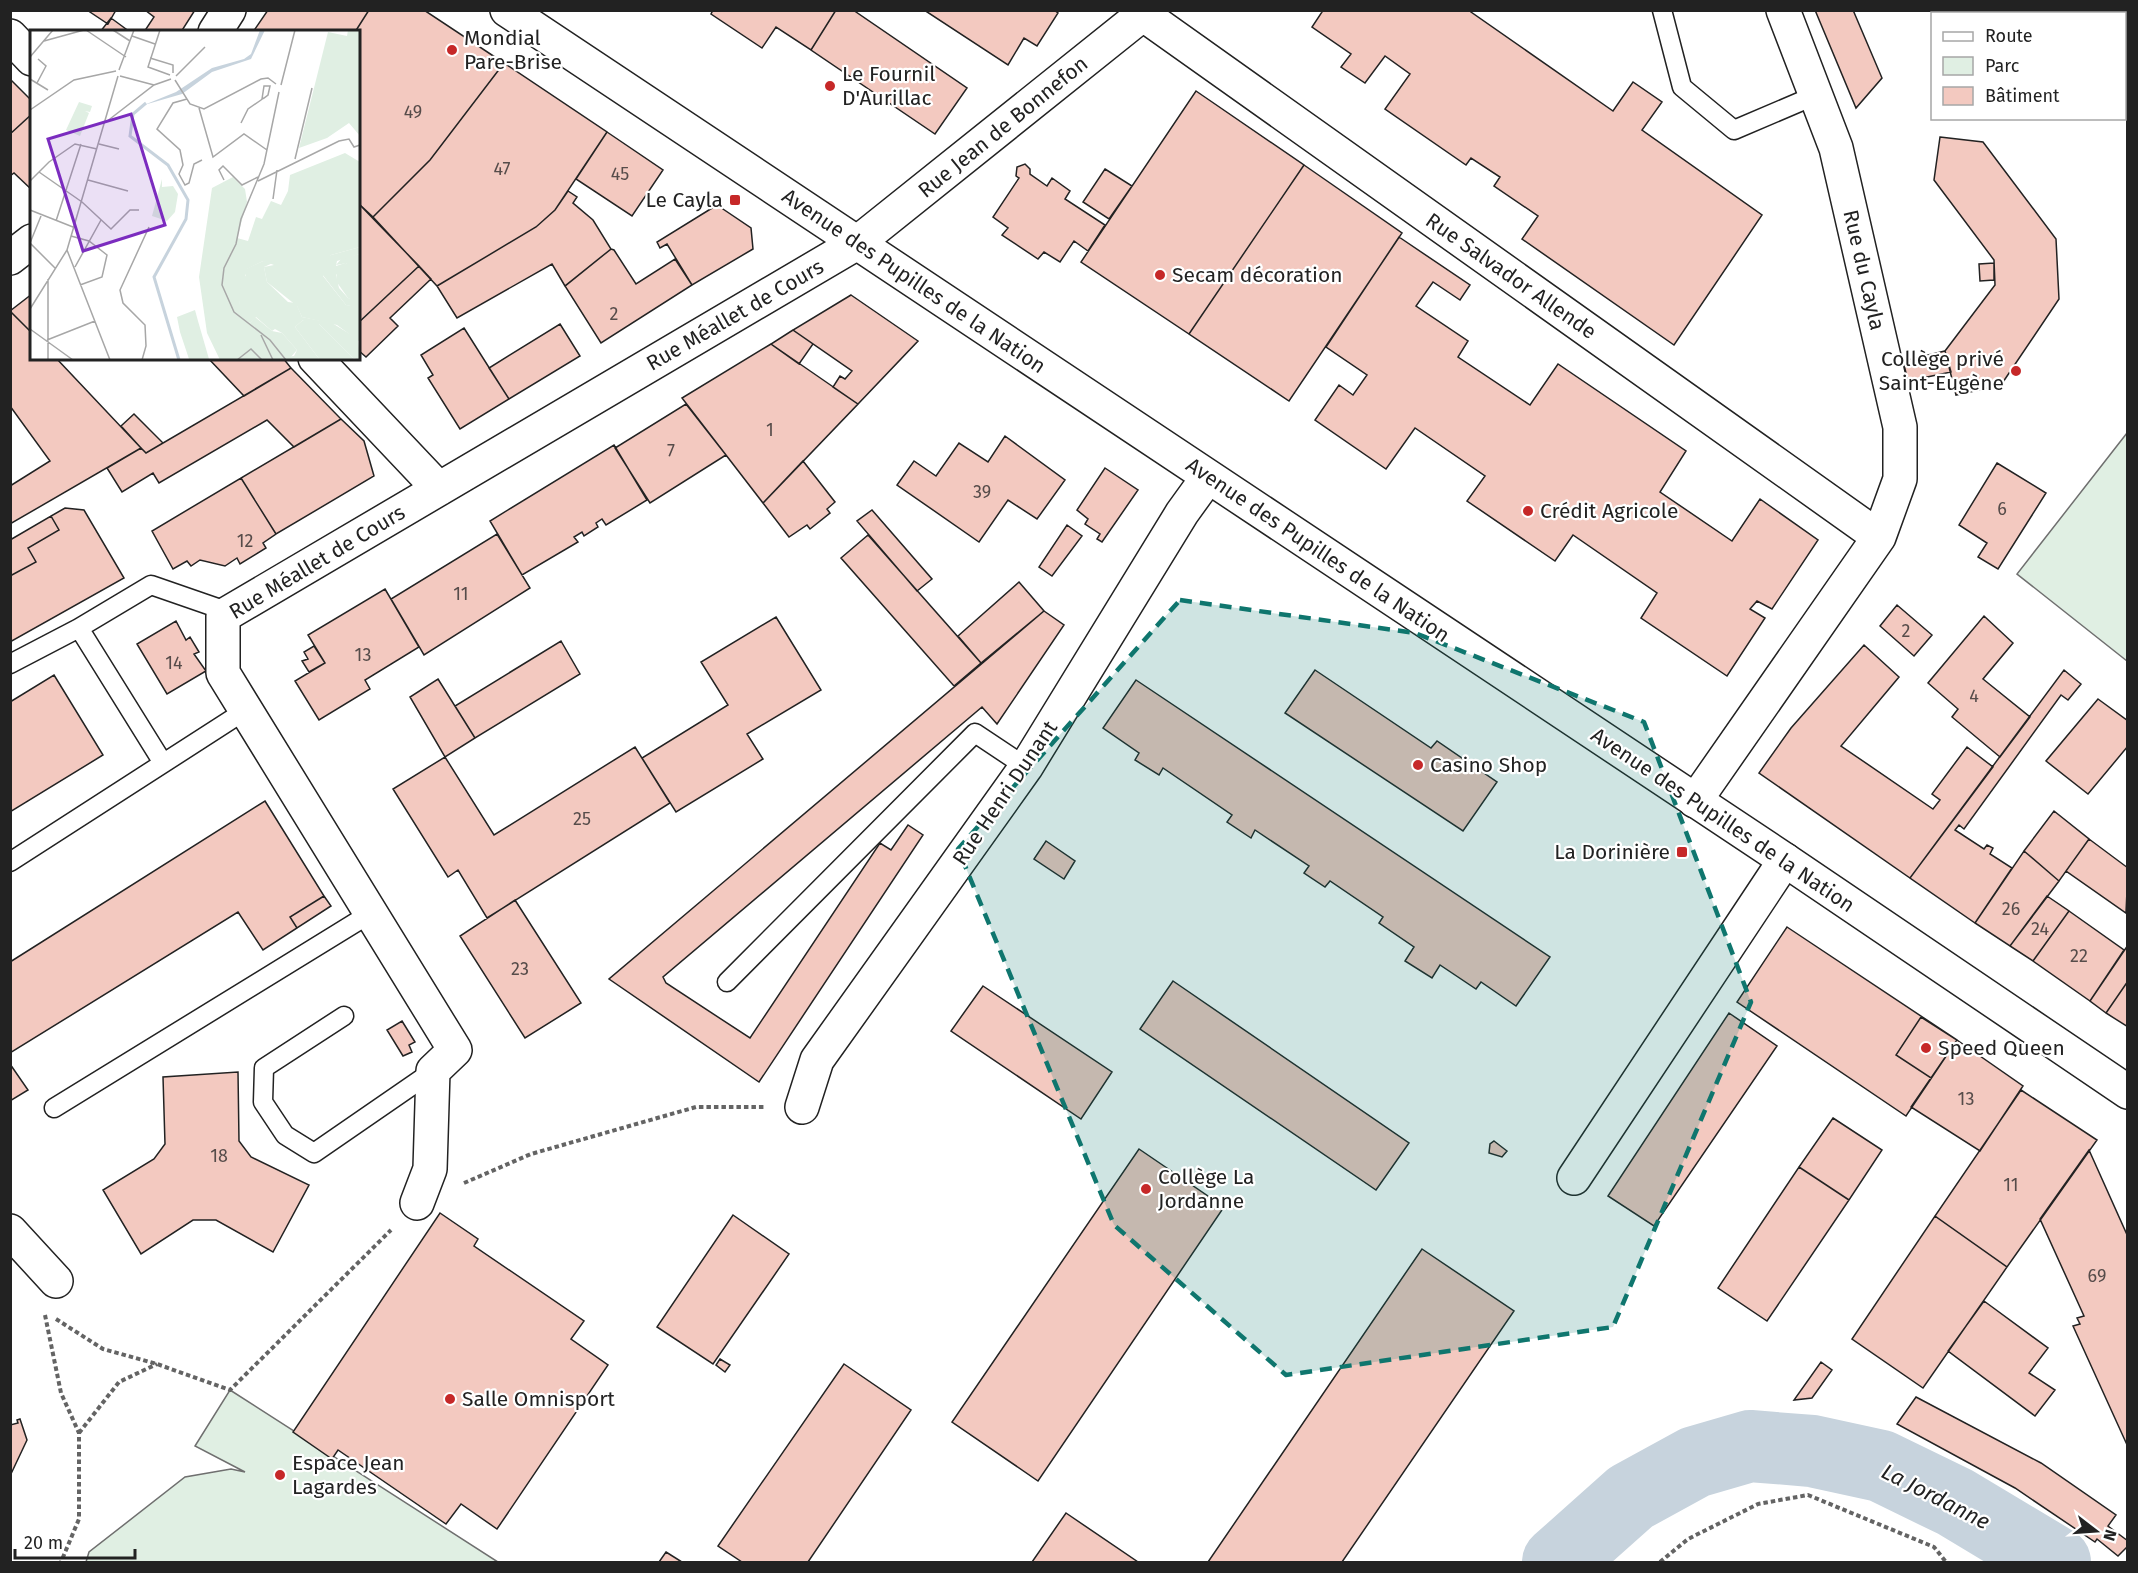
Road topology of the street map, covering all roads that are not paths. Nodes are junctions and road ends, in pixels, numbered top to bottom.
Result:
1 (229, 10) edge
2 (507, 10) edge
3 (1662, 10) edge
4 (1783, 10) edge
5 (1143, 12) edge
6 (216, 30) edge
7 (10, 36) edge
8 (30, 57) edge
9 (1816, 95) junction
10 (30, 243) edge
11 (857, 243) junction
12 (10, 258) edge
13 (317, 360) edge
14 (1208, 477) junction
15 (439, 489) junction
16 (1879, 537) junction
17 (229, 612) junction
18 (79, 628) junction
19 (10, 664) edge
20 (246, 711) junction
21 (163, 763) junction
22 (1026, 767) junction
23 (1695, 801) junction
24 (1785, 860) junction
25 (10, 862) edge
26 (371, 914) junction
27 (727, 982) dead end
28 (344, 1016) dead end
29 (432, 1071) junction
30 (2123, 1089) edge
31 (802, 1107) dead end
32 (54, 1108) dead end
33 (2127, 1118) edge
34 (1574, 1178) dead end
35 (417, 1203) dead end
36 (10, 1231) edge
37 (56, 1281) road end

1 - 6 street
2 - 11 street, Avenue des Pupilles de la Nation
3 - 9 lane
4 - 9 street, Rue du Cayla
5 - 11 street, Rue Jean de Bonnefon
5 - 16 street, Rue Salvador Allende
7 - 8 street
9 - 16 street, Rue du Cayla
10 - 12 street
11 - 14 street, Avenue des Pupilles de la Nation
11 - 15 street, Rue Méallet de Cours
13 - 15 street
14 - 22 street, Rue Henri Dunant
14 - 23 street, Avenue des Pupilles de la Nation
15 - 17 street, Rue Méallet de Cours
16 - 23 street, Rue du Cayla
17 - 18 lane
17 - 20 street, Rue Méallet de Cours
18 - 19 lane
18 - 21 lane
20 - 21 lane
20 - 26 street, Rue Méallet de Cours
21 - 25 lane
22 - 27 lane
22 - 31 street, Rue Henri Dunant
23 - 24 street, Avenue des Pupilles de la Nation
24 - 30 street, Avenue des Pupilles de la Nation
24 - 34 street
26 - 29 street, Rue Méallet de Cours
26 - 32 lane
28 - 29 lane
29 - 35 street
30 - 33 street
36 - 37 street

